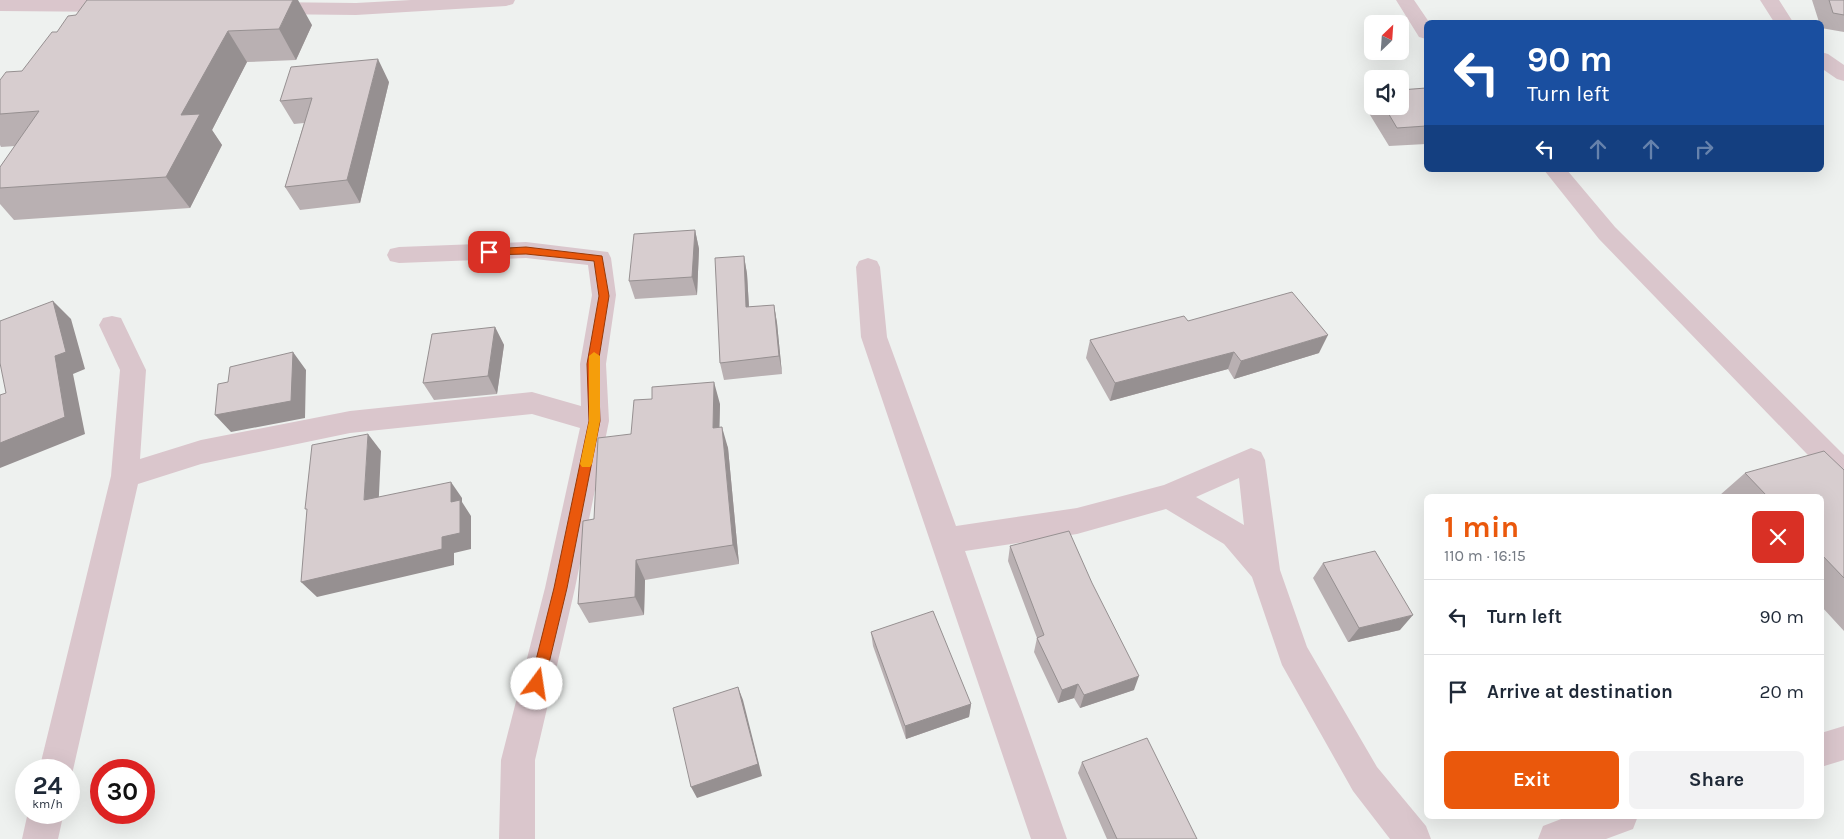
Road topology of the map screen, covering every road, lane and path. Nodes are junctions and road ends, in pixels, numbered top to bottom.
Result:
1 (506, 0) edge
2 (1405, 0) edge
3 (1795, 0) edge
4 (0, 5) edge
5 (138, 6) edge
6 (247, 8) edge
7 (1776, 10) edge
8 (1424, 30) edge
9 (1824, 60) edge
10 (1844, 75) edge
11 (1558, 172) edge
12 (399, 255) dead end
13 (868, 268) dead end
14 (112, 324) dead end
15 (595, 421) junction
16 (1844, 474) edge
17 (125, 476) junction
18 (1169, 496) junction
19 (946, 541) junction
20 (1265, 570) junction
21 (1844, 743) edge
22 (1824, 749) edge
23 (59, 759) edge
24 (1612, 819) edge
25 (43, 824) edge
26 (40, 839) edge
27 (517, 839) edge
28 (1049, 839) edge
29 (1413, 839) edge
30 (1556, 839) edge

1 - 6 street
2 - 8 street
3 - 7 street
4 - 5 street
9 - 10 street
11 - 16 street
12 - 15 street
13 - 19 street
14 - 17 street
15 - 17 street
15 - 27 street
17 - 23 street
18 - 19 street
18 - 20 street
18 - 20 street
19 - 28 street
20 - 29 street
21 - 22 street
24 - 30 street
25 - 26 street

